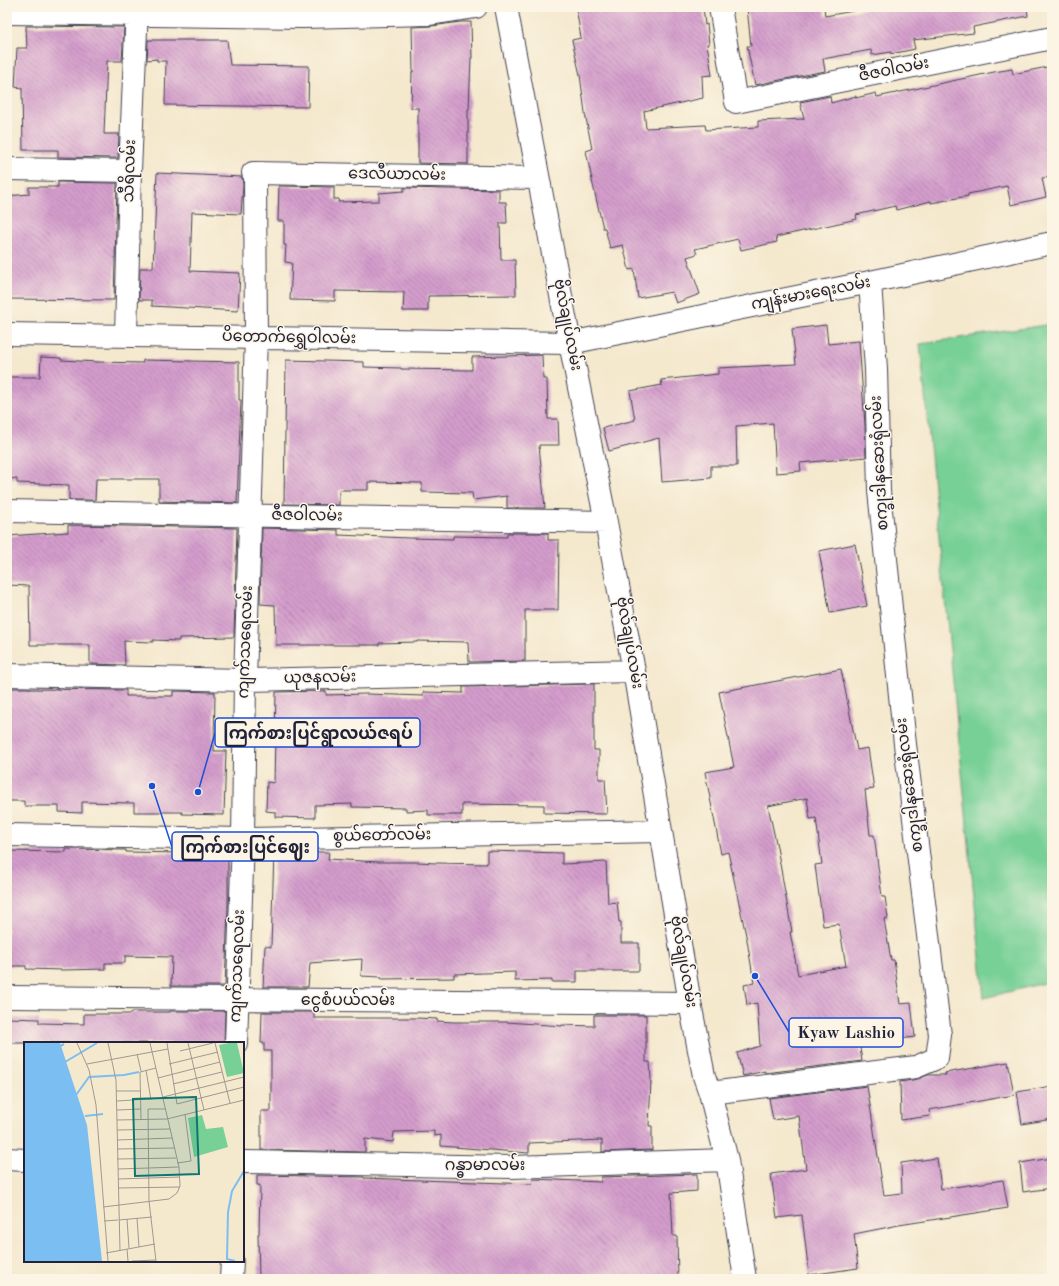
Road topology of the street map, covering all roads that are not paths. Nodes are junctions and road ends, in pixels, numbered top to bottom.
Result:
1 (476, 7) edge
2 (506, 7) edge
3 (720, 7) edge
4 (137, 11) edge
5 (303, 12) edge
6 (7, 13) edge
7 (1052, 38) edge
8 (7, 169) edge
9 (130, 170) junction
10 (538, 178) junction
11 (1052, 243) edge
12 (870, 282) junction
13 (7, 334) edge
14 (126, 336) junction
15 (256, 337) junction
16 (570, 342) junction
17 (7, 511) edge
18 (250, 515) junction
19 (606, 522) junction
20 (634, 671) junction
21 (7, 675) edge
22 (245, 680) junction
23 (661, 831) junction
24 (7, 835) edge
25 (242, 839) junction
26 (7, 997) edge
27 (237, 1000) junction
28 (690, 1003) junction
29 (236, 1042) edge
30 (710, 1093) junction
31 (7, 1160) edge
32 (24, 1160) edge
33 (727, 1160) junction
34 (244, 1162) edge
35 (232, 1262) edge
36 (231, 1279) edge
37 (745, 1279) edge

1 - 5 street
2 - 10 street, ဗိုလ်ချုပ်လမ်း
3 - 7 street, ဇီဇဝါလမ်း
4 - 5 street
4 - 6 street
4 - 9 street, သီရိလမ်း
8 - 9 street
9 - 14 street, သီရိလမ်း
10 - 15 street, ဒေလီယာလမ်း
10 - 16 street, ဗိုလ်ချုပ်လမ်း
11 - 12 street, ကျန်းမားရေးလမ်း
12 - 16 street, ကျန်းမားရေးလမ်း
12 - 30 street, စက္ခုဒါနဆေးရုံလမ်း
13 - 14 street, ပိတောက်ရွှေဝါလမ်း
14 - 15 street, ပိတောက်ရွှေဝါလမ်း
15 - 16 street, ပိတောက်ရွှေဝါလမ်း
15 - 18 street, ကျက်သရေလမ်း
16 - 19 street, ဗိုလ်ချုပ်လမ်း
17 - 18 street, ဇီဇဝါလမ်း
18 - 19 street, ဇီဇဝါလမ်း
18 - 22 street, ကျက်သရေလမ်း
19 - 20 street, ဗိုလ်ချုပ်လမ်း
20 - 22 street, ယုဇနလမ်း
20 - 23 street, ဗိုလ်ချုပ်လမ်း
21 - 22 street, ယုဇနလမ်း
22 - 25 street, ကျက်သရေလမ်း
23 - 25 street, စွယ်တော်လမ်း
23 - 28 street, ဗိုလ်ချုပ်လမ်း
24 - 25 street, စွယ်တော်လမ်း
25 - 27 street, ကျက်သရေလမ်း
26 - 27 street, ငွေစံပယ်လမ်း
27 - 28 street, ငွေစံပယ်လမ်း
27 - 29 street, ကျက်သရေလမ်း
28 - 30 street, ဗိုလ်ချုပ်လမ်း
30 - 33 street, ဗိုလ်ချုပ်လမ်း
31 - 32 street
33 - 34 street, ဂန္ဓာမာလမ်း
33 - 37 street, ဗိုလ်ချုပ်လမ်း
35 - 36 street

